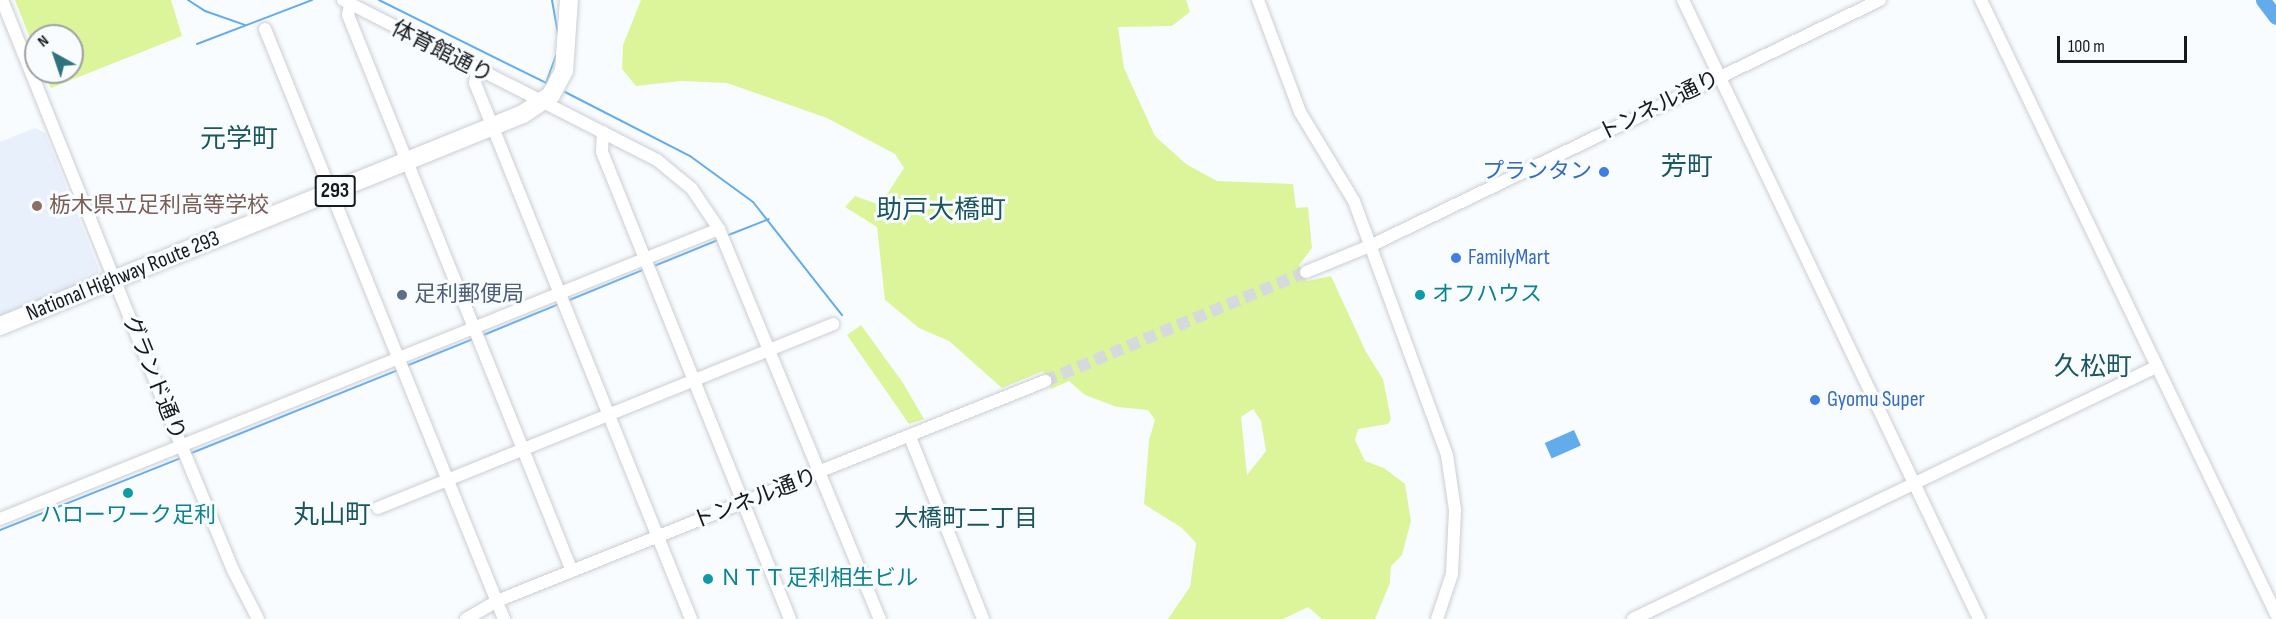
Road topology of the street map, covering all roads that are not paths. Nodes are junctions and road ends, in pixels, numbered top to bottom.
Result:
1 (2, 0) edge
2 (569, 0) edge
3 (1258, 0) edge
4 (1683, 0) edge
5 (1880, 0) edge
6 (1981, 0) edge
7 (347, 2) edge
8 (265, 29) dead end
9 (477, 70) junction
10 (1720, 77) junction
11 (543, 101) junction
12 (493, 127) junction
13 (603, 132) junction
14 (406, 162) junction
15 (331, 193) junction
16 (719, 229) junction
17 (1372, 245) junction
18 (645, 260) junction
19 (1306, 272) tunnel mouth
20 (114, 280) junction
21 (561, 294) junction
22 (833, 324) dead end
23 (0, 326) edge
24 (474, 328) junction
25 (769, 350) junction
26 (399, 359) junction
27 (2156, 367) junction
28 (694, 381) junction
29 (1045, 381) tunnel mouth
30 (610, 414) junction
31 (910, 437) junction
32 (182, 447) junction
33 (523, 449) junction
34 (821, 472) junction
35 (448, 479) junction
36 (1914, 483) junction
37 (743, 504) junction
38 (378, 508) dead end
39 (0, 519) edge
40 (658, 536) junction
41 (572, 571) junction
42 (497, 601) junction
43 (2276, 614) edge
44 (255, 618) edge
45 (466, 619) edge
46 (504, 619) edge
47 (692, 619) edge
48 (790, 619) edge
49 (880, 619) edge
50 (983, 619) edge
51 (1437, 619) edge
52 (1633, 619) edge
53 (1980, 619) edge

1 - 20 street, グランド通り
2 - 11 highway, National Highway Route 293 / 293
3 - 17 street
4 - 10 street
5 - 10 street, トンネル通り
6 - 27 street
7 - 9 street, 体育館通り
7 - 14 street
8 - 15 street
9 - 11 street, 体育館通り
9 - 12 street
10 - 17 street, トンネル通り
10 - 36 street
11 - 12 highway, National Highway Route 293 / 293
11 - 13 street, 体育館通り
12 - 14 highway, National Highway Route 293 / 293
12 - 21 street
13 - 16 street, 体育館通り
13 - 18 street
14 - 15 highway, National Highway Route 293 / 293
14 - 24 street
15 - 20 highway, National Highway Route 293 / 293
15 - 26 street
16 - 18 street
16 - 25 street, 体育館通り
17 - 19 street, トンネル通り
17 - 51 street
18 - 21 street
18 - 28 street
20 - 23 highway, National Highway Route 293 / 293
20 - 32 street, グランド通り
21 - 24 street
21 - 30 street
22 - 25 street
24 - 26 street
24 - 33 street
25 - 28 street
25 - 34 street, 体育館通り
26 - 32 street
26 - 35 street
27 - 36 street
27 - 43 street
28 - 30 street
28 - 37 street
29 - 31 street, トンネル通り
30 - 33 street
30 - 40 street
31 - 34 street, トンネル通り
31 - 50 street
32 - 39 street
32 - 44 street, グランド通り
33 - 35 street
33 - 41 street
34 - 37 street, トンネル通り
34 - 49 street, 体育館通り
35 - 38 street
35 - 42 street
36 - 52 street
36 - 53 street
37 - 40 street, トンネル通り
37 - 48 street
40 - 41 street, トンネル通り
40 - 47 street
41 - 42 street, トンネル通り
42 - 45 street, トンネル通り
42 - 46 street

